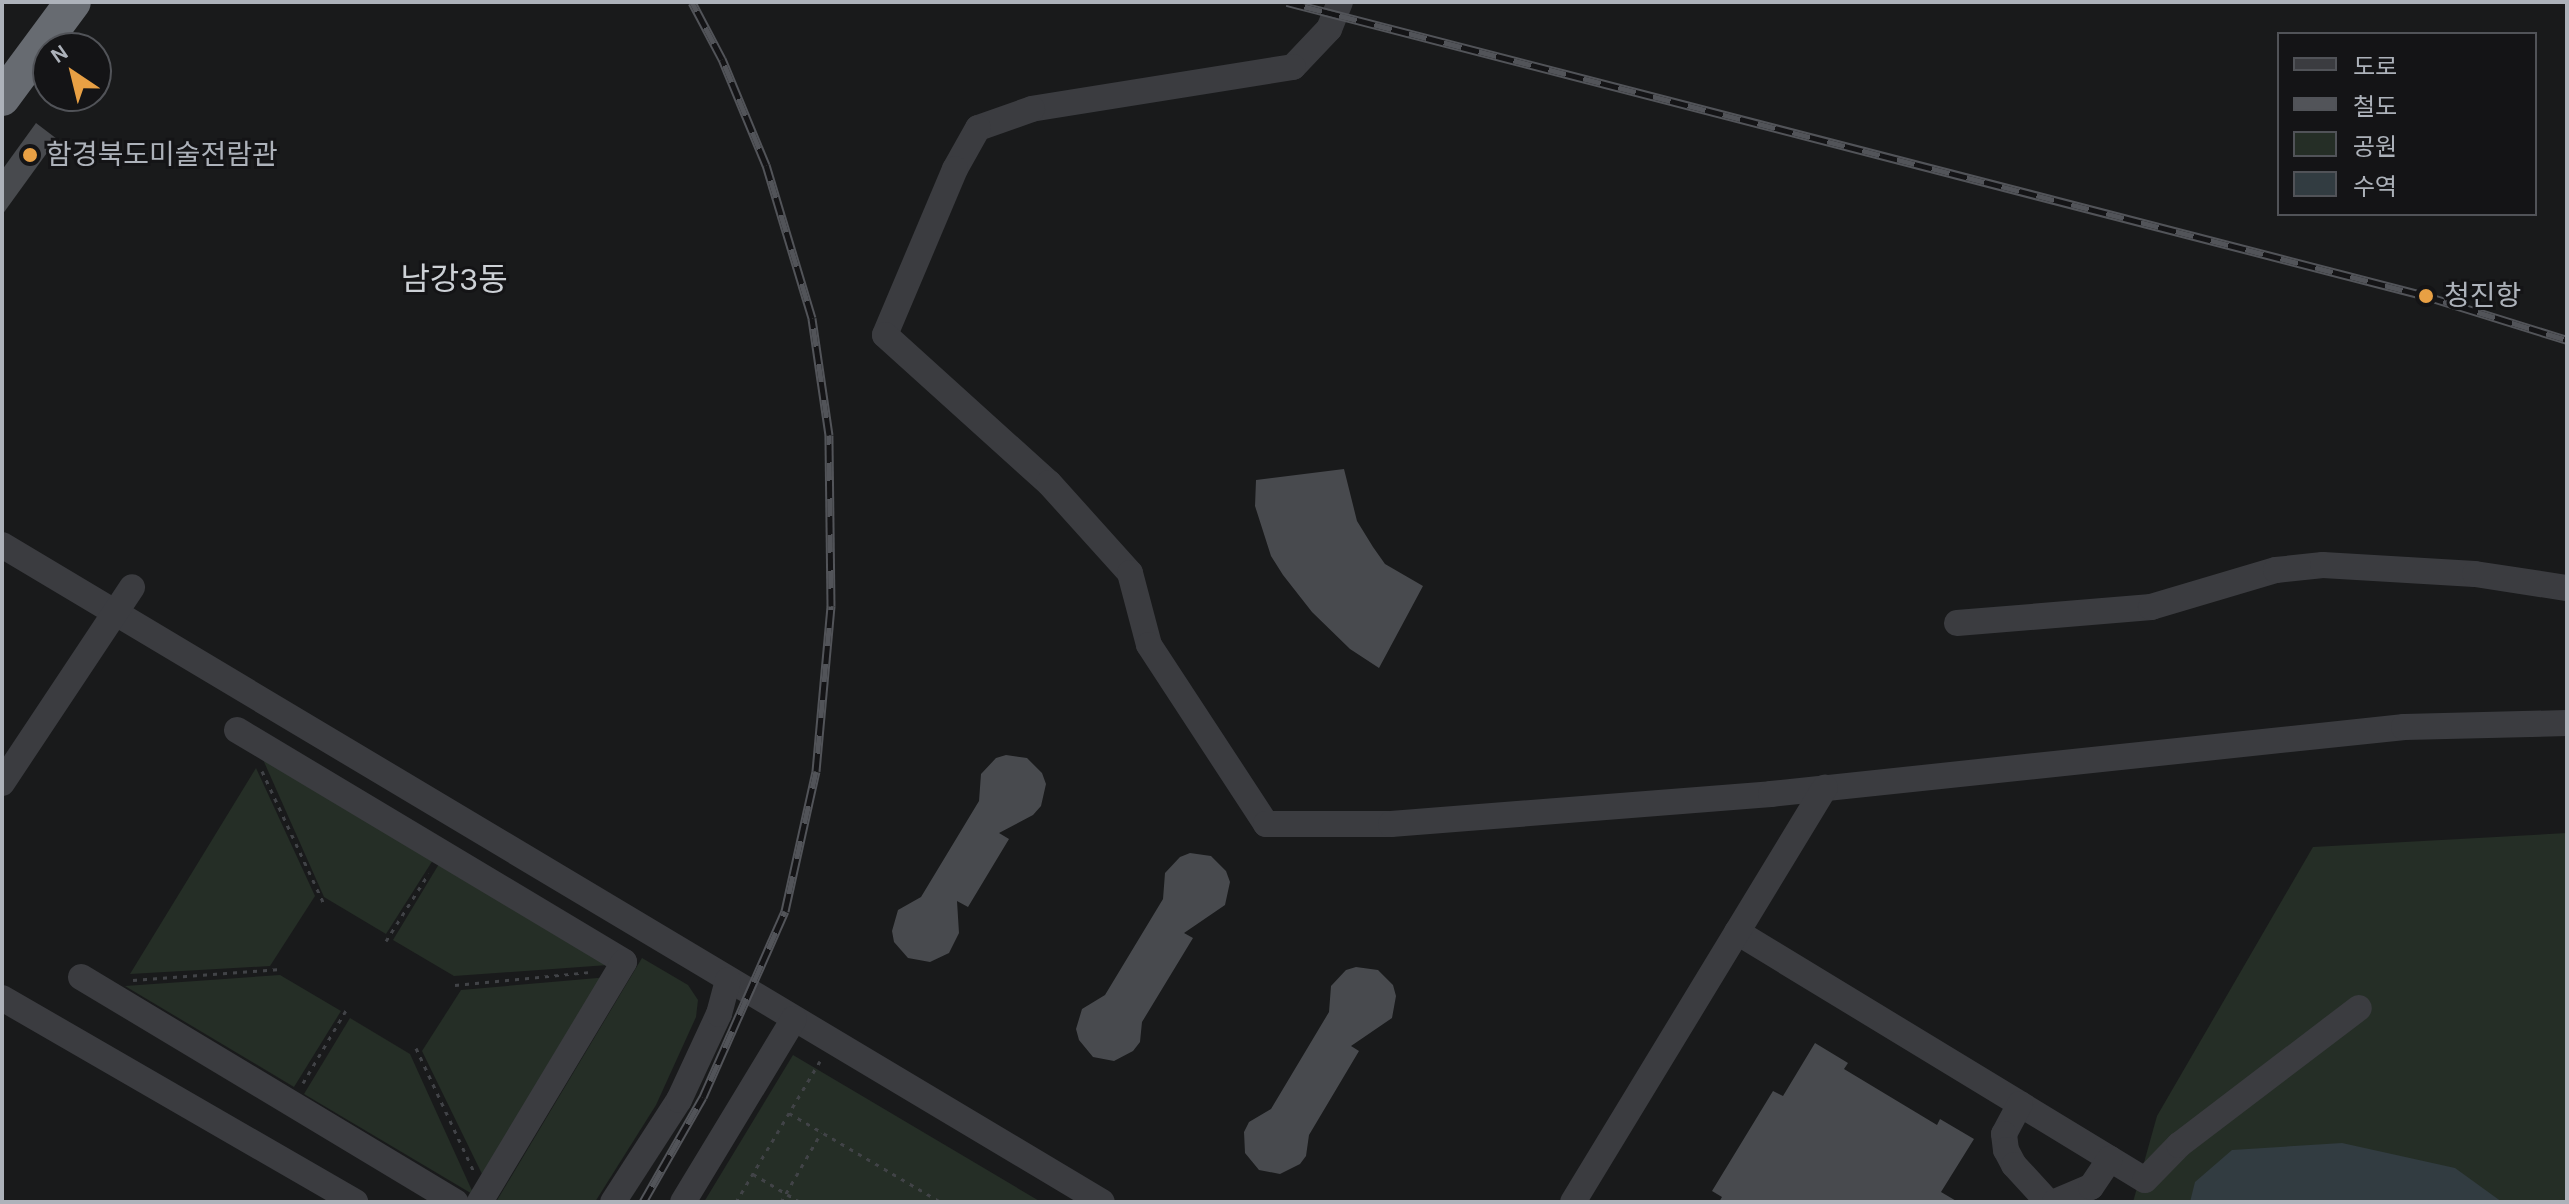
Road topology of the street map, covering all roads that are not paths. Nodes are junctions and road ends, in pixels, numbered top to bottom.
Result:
1 (73, 2) edge
2 (1340, 2) edge
3 (2, 98) edge
4 (2, 545) edge
5 (132, 587) dead end
6 (2567, 588) edge
7 (115, 611) junction
8 (1957, 623) dead end
9 (2567, 723) edge
10 (241, 733) road end
11 (2, 783) edge
12 (1825, 788) junction
13 (1737, 932) junction
14 (622, 965) junction
15 (87, 981) road end
16 (725, 989) junction
17 (2, 998) edge
18 (2359, 1008) dead end
19 (794, 1019) junction
20 (2020, 1104) junction
21 (2110, 1159) junction
22 (482, 1198) edge
23 (355, 1202) edge
24 (456, 1202) edge
25 (613, 1202) edge
26 (683, 1202) edge
27 (1102, 1202) edge
28 (1573, 1202) edge
29 (2048, 1202) edge
30 (2055, 1202) edge

1 - 3 highway
2 - 12 street
4 - 7 street
5 - 7 street
6 - 8 street
7 - 11 street
7 - 16 street
9 - 12 street
10 - 14 street
12 - 13 street
13 - 20 street
13 - 28 street
14 - 16 street
14 - 22 street
15 - 24 street
16 - 19 street
16 - 25 street
17 - 23 street
18 - 21 street
19 - 26 street
19 - 27 street
20 - 21 street
20 - 29 street
21 - 30 street

